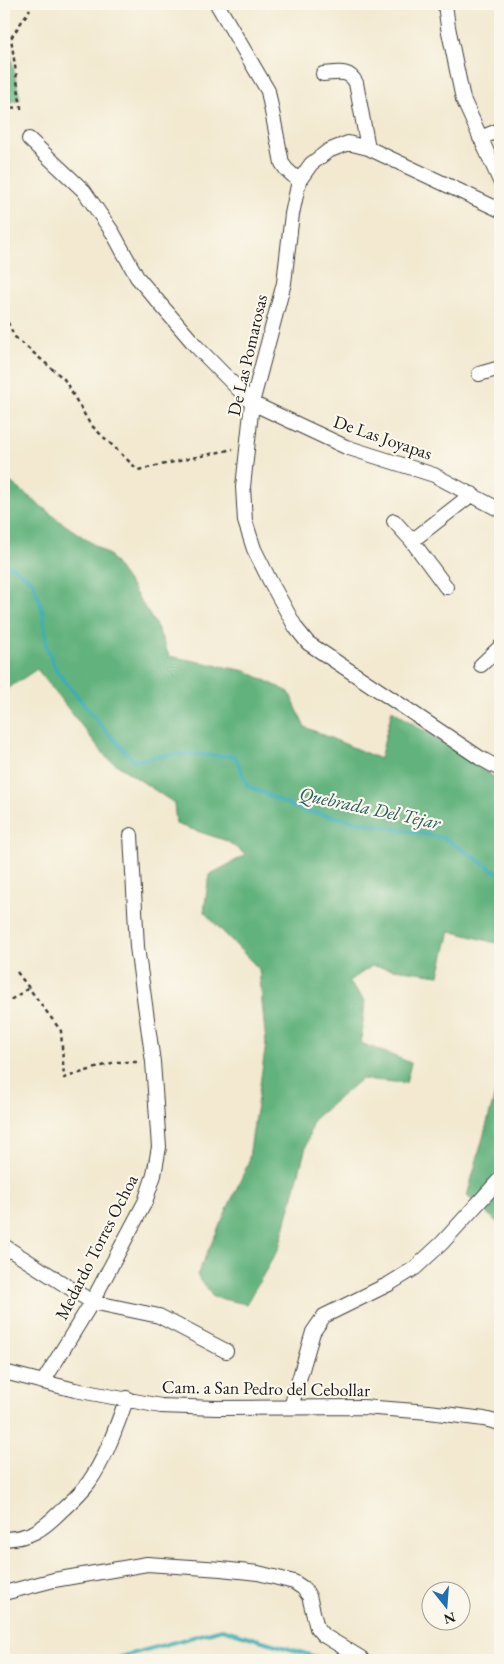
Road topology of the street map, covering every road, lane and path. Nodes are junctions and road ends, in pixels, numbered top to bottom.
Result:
1 (217, 4) edge
2 (445, 4) edge
3 (30, 9) dead end
4 (323, 74) dead end
5 (4, 107) edge
6 (500, 130) edge
7 (480, 138) junction
8 (29, 139) dead end
9 (368, 148) junction
10 (299, 181) junction
11 (500, 181) edge
12 (500, 210) edge
13 (4, 316) edge
14 (500, 368) edge
15 (479, 374) dead end
16 (252, 403) junction
17 (247, 446) junction
18 (472, 494) junction
19 (500, 510) edge
20 (394, 521) dead end
21 (412, 541) junction
22 (446, 587) dead end
23 (500, 647) edge
24 (481, 665) dead end
25 (500, 770) edge
26 (131, 835) dead end
27 (17, 972) dead end
28 (29, 988) junction
29 (4, 1004) edge
30 (153, 1062) junction
31 (500, 1179) edge
32 (6, 1252) edge
33 (92, 1302) junction
34 (226, 1350) dead end
35 (4, 1372) edge
36 (43, 1382) junction
37 (127, 1398) junction
38 (292, 1407) junction
39 (500, 1423) edge
40 (4, 1539) edge
41 (4, 1593) edge
42 (361, 1659) edge

1 - 10 street
2 - 7 street
3 - 5 path
4 - 9 street
6 - 7 street
7 - 11 street
8 - 16 street
9 - 10 street, De Las Pomarosas
9 - 12 street, De Las Pomarosas
10 - 16 street, De Las Pomarosas
13 - 17 path
14 - 15 street
16 - 17 street, De Las Pomarosas
16 - 18 street, De Las Joyapas
17 - 25 street, De Las Pomarosas
18 - 19 street, De Las Joyapas
18 - 21 street
20 - 21 street
21 - 22 street
23 - 24 street
26 - 30 street, Medardo Torres Ochoa
27 - 28 path
28 - 29 path
28 - 30 path
30 - 33 street, Medardo Torres Ochoa
31 - 38 street
32 - 33 street
33 - 34 street
33 - 36 street, Medardo Torres Ochoa
35 - 36 street, Cam. a San Pedro del Cebollar
36 - 37 street, Cam. a San Pedro del Cebollar
37 - 38 street, Cam. a San Pedro del Cebollar
37 - 40 street
38 - 39 street, Cam. a San Pedro del Cebollar
41 - 42 street

